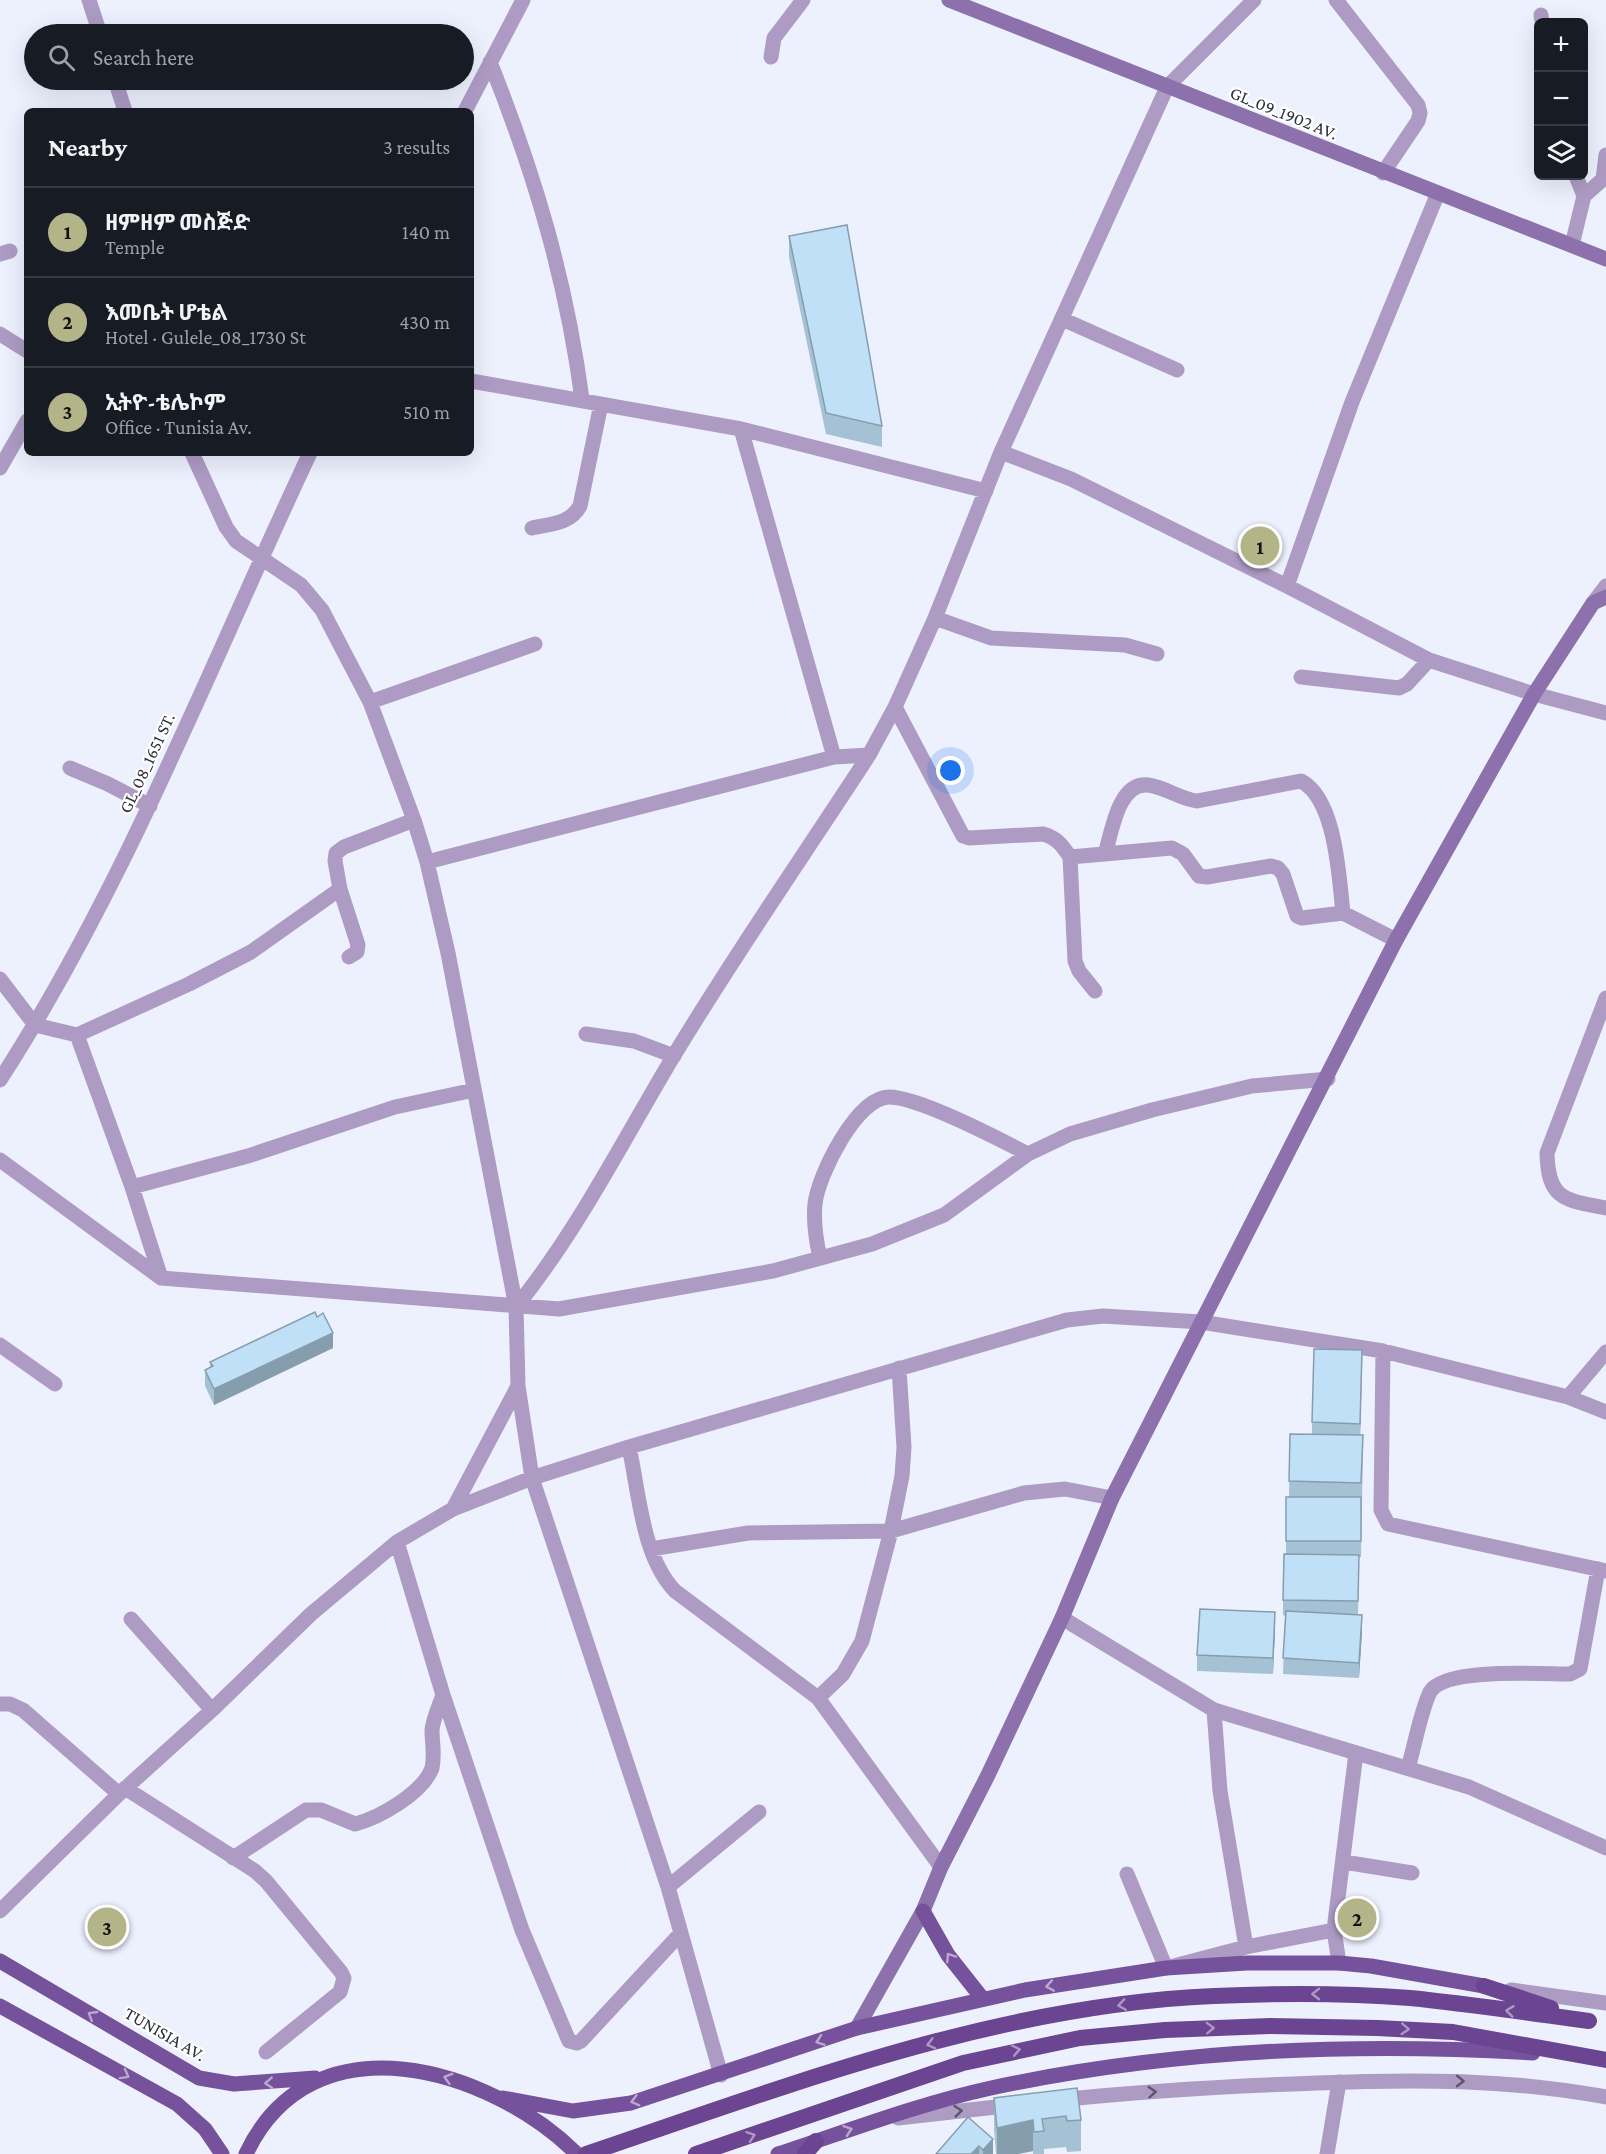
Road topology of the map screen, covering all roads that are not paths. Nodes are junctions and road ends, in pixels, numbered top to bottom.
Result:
1 (89, 0) edge
2 (523, 0) edge
3 (802, 0) edge
4 (949, 0) edge
5 (1254, 0) edge
6 (1336, 0) edge
7 (97, 24) edge
8 (771, 57) dead end
9 (490, 62) junction
10 (1167, 87) junction
11 (118, 90) edge
12 (124, 108) edge
13 (467, 108) edge
14 (1606, 155) edge
15 (1383, 173) junction
16 (1604, 179) edge
17 (1578, 180) edge
18 (1438, 193) junction
19 (1584, 196) junction
20 (1572, 245) junction
21 (1606, 260) edge
22 (1062, 319) junction
23 (0, 334) edge
24 (24, 349) edge
25 (1177, 370) dead end
26 (474, 381) edge
27 (582, 399) junction
28 (601, 404) junction
29 (24, 427) edge
30 (741, 429) junction
31 (1001, 452) junction
32 (193, 456) edge
33 (309, 456) edge
34 (2, 461) edge
35 (986, 491) junction
36 (532, 528) dead end
37 (260, 559) junction
38 (1287, 585) junction
39 (1606, 586) edge
40 (1600, 600) edge
41 (935, 618) junction
42 (535, 644) dead end
43 (1157, 654) dead end
44 (1429, 660) junction
45 (1301, 677) dead end
46 (1534, 694) junction
47 (370, 702) junction
48 (895, 707) junction
49 (1606, 713) edge
50 (869, 755) junction
51 (834, 757) junction
52 (70, 768) dead end
53 (150, 806) junction
54 (414, 820) junction
55 (1105, 854) junction
56 (1070, 857) junction
57 (427, 862) junction
58 (340, 889) junction
59 (1343, 914) junction
60 (1396, 940) junction
61 (349, 957) dead end
62 (0, 979) edge
63 (1095, 991) dead end
64 (1606, 998) edge
65 (35, 1025) junction
66 (586, 1034) dead end
67 (77, 1035) junction
68 (674, 1056) junction
69 (1328, 1079) junction
70 (0, 1080) edge
71 (474, 1090) junction
72 (1028, 1154) junction
73 (0, 1160) edge
74 (132, 1187) junction
75 (1606, 1208) edge
76 (820, 1258) junction
77 (161, 1278) junction
78 (516, 1307) junction
79 (1201, 1322) junction
80 (0, 1345) edge
81 (1383, 1351) junction
82 (1606, 1352) edge
83 (899, 1368) junction
84 (55, 1384) dead end
85 (518, 1386) junction
86 (1568, 1397) junction
87 (1606, 1412) edge
88 (629, 1447) junction
89 (532, 1478) junction
90 (1112, 1498) junction
91 (453, 1509) junction
92 (891, 1531) junction
93 (397, 1542) junction
94 (651, 1549) junction
95 (1602, 1570) edge
96 (1062, 1618) junction
97 (131, 1619) dead end
98 (443, 1695) junction
99 (818, 1698) junction
100 (0, 1704) edge
101 (212, 1710) junction
102 (1214, 1710) junction
103 (1356, 1753) junction
104 (1408, 1768) junction
105 (122, 1791) junction
106 (759, 1812) dead end
107 (1606, 1848) edge
108 (233, 1858) junction
109 (1344, 1862) junction
110 (941, 1867) junction
111 (1412, 1873) dead end
112 (1127, 1874) dead end
113 (668, 1887) junction
114 (0, 1911) edge
115 (923, 1911) junction
116 (1334, 1930) junction
117 (680, 1934) junction
118 (1246, 1947) junction
119 (0, 1960) edge
120 (1339, 1963) junction
121 (1166, 1968) junction
122 (1484, 1986) junction
123 (982, 1998) junction
124 (1606, 2003) edge
125 (0, 2006) edge
126 (1589, 2021) junction
127 (1606, 2026) edge
128 (857, 2028) junction
129 (266, 2052) dead end
130 (1599, 2058) edge
131 (721, 2075) junction
132 (327, 2077) junction
133 (1339, 2082) junction
134 (1606, 2097) edge
135 (503, 2098) junction
136 (879, 2120) junction
137 (816, 2141) junction
138 (222, 2154) edge
139 (246, 2154) edge
140 (578, 2154) edge
141 (586, 2154) edge
142 (696, 2154) edge
143 (778, 2154) edge
144 (805, 2154) edge
145 (1327, 2154) edge

1 - 7 street
2 - 9 street
3 - 8 street
4 - 10 main road, GL_09_1902 AV.
5 - 10 street
6 - 15 street
9 - 13 street
9 - 27 street
10 - 15 main road, GL_09_1902 AV.
10 - 22 street
11 - 12 street
14 - 16 street
15 - 18 main road, GL_09_1902 AV.
16 - 19 street
17 - 19 street
18 - 20 main road, GL_09_1902 AV.
18 - 38 street
19 - 20 street
20 - 21 main road, GL_09_1902 AV.
22 - 25 street
22 - 31 street
23 - 24 street
26 - 27 street
27 - 28 street
28 - 30 street
28 - 36 street
29 - 34 street
30 - 35 street
30 - 51 street
31 - 35 street
31 - 38 street
32 - 37 street
33 - 37 street, GL_08_1651 ST.
35 - 41 street
37 - 47 street
37 - 53 street, GL_08_1651 ST.
38 - 44 street
39 - 40 street
40 - 46 main road
41 - 43 street
41 - 48 street
42 - 47 street
44 - 45 street
44 - 46 street
46 - 49 street
46 - 60 main road
47 - 54 street
48 - 50 street
48 - 56 street
50 - 51 street
50 - 68 street
51 - 57 street
52 - 53 street
53 - 65 street, GL_08_1651 ST.
54 - 57 street
54 - 58 street
55 - 56 street
55 - 59 street
55 - 59 street
56 - 63 street
57 - 71 street
58 - 61 street
58 - 67 street
59 - 60 street
60 - 69 main road
62 - 65 street
64 - 75 street
65 - 67 street
65 - 70 street, GL_08_1651 ST.
66 - 68 street
67 - 74 street
68 - 78 street
69 - 72 street
69 - 79 main road
71 - 74 street
71 - 78 street
72 - 76 street
72 - 76 street
73 - 77 street
74 - 77 street
76 - 78 street
77 - 78 street
78 - 85 street
79 - 81 street
79 - 83 street
79 - 90 main road
80 - 84 street
81 - 86 street
81 - 95 street
82 - 86 street
83 - 88 street
83 - 92 street
85 - 89 street
85 - 91 street
86 - 87 street
88 - 89 street
88 - 94 street
89 - 91 street
89 - 113 street
90 - 92 street
90 - 96 main road
91 - 93 street
92 - 94 street
92 - 99 street
93 - 98 street
93 - 101 street
94 - 99 street
95 - 104 street
96 - 102 street
96 - 110 main road
97 - 101 street
98 - 108 street
98 - 117 street
99 - 110 street
100 - 105 street
101 - 105 street
102 - 103 street
102 - 118 street
103 - 104 street
103 - 109 street
104 - 107 street
105 - 108 street
105 - 114 street
106 - 113 street
108 - 129 street
109 - 111 street
109 - 116 street
110 - 115 main road
112 - 121 street
113 - 117 street
123 -> 115 main road
115 - 128 main road
116 - 118 street
116 - 120 street
117 - 131 street
118 - 121 street
132 -> 119 main road, TUNISIA AV.
120 - 121 main road
120 - 122 main road
121 -> 123 main road
122 - 124 street
122 - 126 highway
123 - 128 main road
125 -> 138 main road
126 - 127 highway
126 -> 141 highway
128 -> 131 main road
130 - 136 main road
142 -> 130 highway
131 -> 135 main road
135 -> 132 main road
132 - 139 main road
133 -> 134 street
136 -> 133 street
133 - 145 street
135 - 140 main road
137 -> 136 main road
137 - 143 main road
137 - 144 highway

